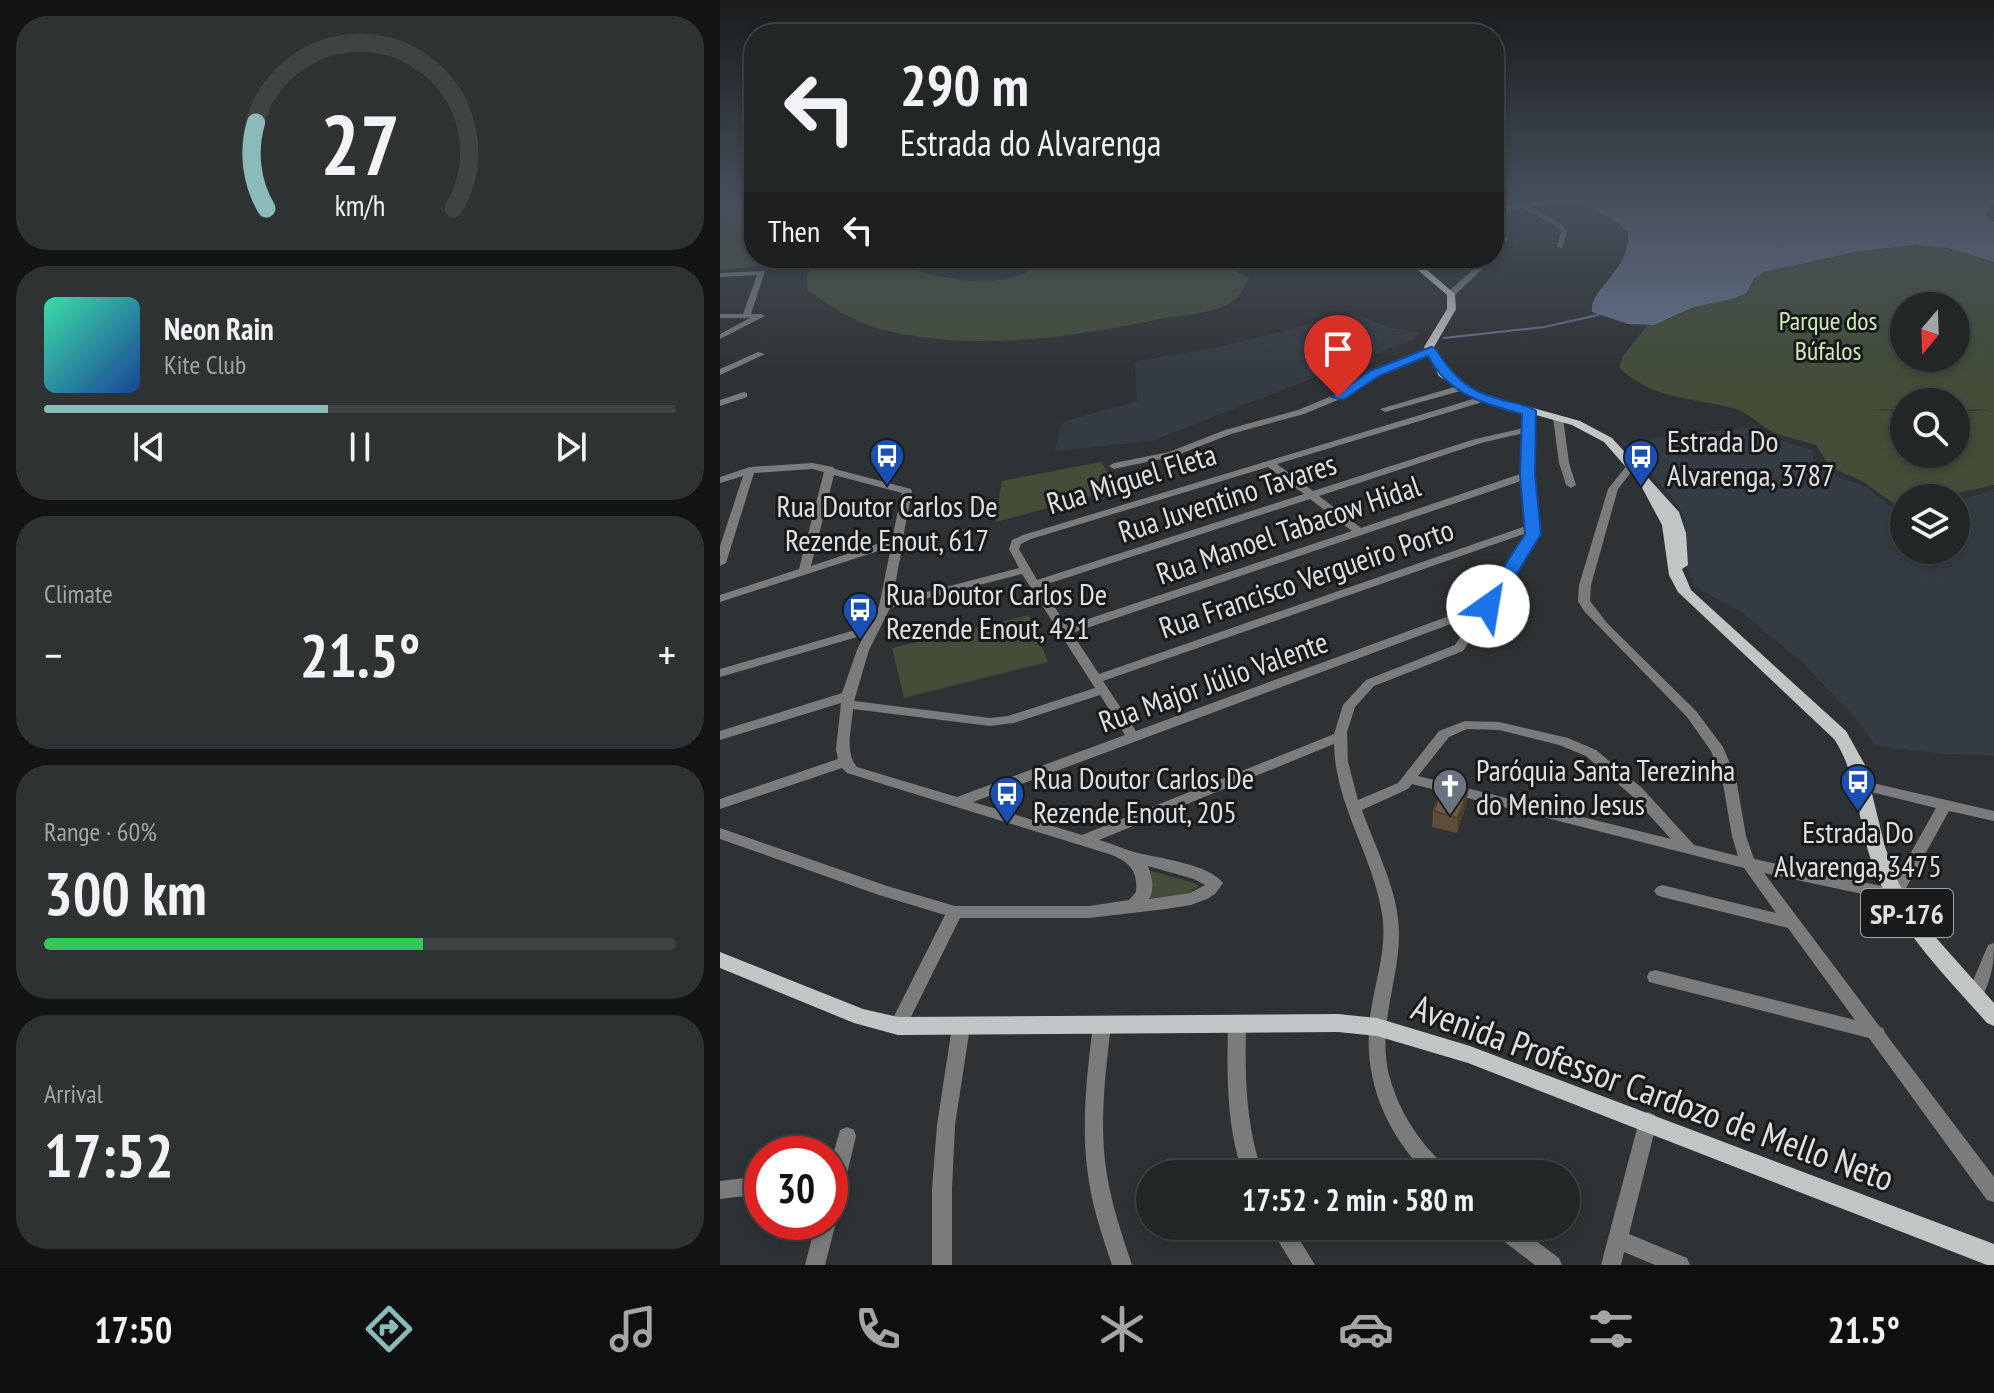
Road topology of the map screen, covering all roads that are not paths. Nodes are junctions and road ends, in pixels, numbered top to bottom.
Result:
1 (1420, 268) edge
2 (1478, 268) edge
3 (720, 275) edge
4 (1451, 294) junction
5 (747, 314) junction
6 (720, 316) edge
7 (720, 337) edge
8 (1431, 350) junction
9 (761, 354) dead end
10 (720, 372) edge
11 (1461, 388) junction
12 (744, 395) dead end
13 (1483, 399) junction
14 (720, 403) edge
15 (1385, 409) dead end
16 (1529, 411) junction
17 (1558, 418) junction
18 (1527, 430) junction
19 (1269, 463) junction
20 (1114, 466) dead end
21 (1631, 466) junction
22 (830, 469) junction
23 (750, 470) junction
24 (1528, 475) junction
25 (720, 480) edge
26 (1571, 485) dead end
27 (1313, 495) junction
28 (1534, 527) junction
29 (1359, 531) junction
30 (900, 540) junction
31 (720, 563) edge
32 (1025, 570) junction
33 (804, 571) junction
34 (1035, 584) junction
35 (720, 599) edge
36 (885, 606) junction
37 (1488, 606) junction
38 (873, 629) junction
39 (1065, 631) junction
40 (720, 673) edge
41 (1099, 684) junction
42 (848, 700) junction
43 (720, 736) edge
44 (1341, 736) junction
45 (1134, 738) junction
46 (845, 762) junction
47 (1410, 779) junction
48 (1864, 786) junction
49 (955, 803) junction
50 (720, 804) edge
51 (1945, 805) junction
52 (1353, 808) junction
53 (1994, 816) edge
54 (720, 833) edge
55 (1083, 840) junction
56 (1689, 849) junction
57 (1133, 857) junction
58 (1749, 864) junction
59 (1662, 891) dead end
60 (1895, 895) junction
61 (1134, 906) junction
62 (955, 912) junction
63 (1793, 923) junction
64 (1994, 950) edge
65 (720, 960) edge
66 (1655, 977) dead end
67 (1975, 995) junction
68 (1994, 1017) edge
69 (1237, 1023) junction
70 (1102, 1025) junction
71 (898, 1026) junction
72 (961, 1027) junction
73 (1377, 1027) junction
74 (1877, 1033) junction
75 (1648, 1121) junction
76 (1247, 1160) edge
77 (1424, 1160) edge
78 (744, 1187) edge
79 (720, 1190) edge
80 (1994, 1193) edge
81 (1617, 1239) junction
82 (821, 1240) edge
83 (1288, 1240) edge
84 (1519, 1240) edge
85 (1994, 1256) edge
86 (815, 1265) edge
87 (942, 1265) edge
88 (1122, 1265) edge
89 (1305, 1265) edge
90 (1552, 1265) edge
91 (1611, 1265) edge
92 (1680, 1265) edge

1 - 4 main road
2 - 4 street
3 - 5 street
4 - 8 main road
5 - 6 street
5 - 7 street
8 - 11 main road, SP-176
8 - 20 street
9 - 10 street
11 - 13 main road, SP-176
11 - 15 street
12 - 14 street
13 - 16 main road, SP-176
13 - 19 street, Rua Miguel Fleta
16 - 17 main road, SP-176
16 - 18 street
17 - 21 main road, SP-176
17 - 26 street
18 - 24 street
18 - 27 street, Rua Juventino Tavares
19 - 27 street
19 - 32 street, Rua Miguel Fleta
21 - 48 main road, SP-176
21 - 58 street
22 - 23 street
22 - 30 street
22 - 33 street
23 - 25 street
23 - 31 street
24 - 28 street
24 - 29 street, Rua Manoel Tabacow Hidal
27 - 29 street
27 - 34 street, Rua Juventino Tavares
28 - 37 street
28 - 41 street, Rua Francisco Vergueiro Porto
29 - 39 street, Rua Manoel Tabacow Hidal
30 - 33 street
30 - 36 street
32 - 34 street
32 - 36 street
33 - 35 street
34 - 39 street
36 - 38 street
37 - 44 street
37 - 45 street, Rua Major Júlio Valente
38 - 40 street
38 - 42 street
39 - 41 street
41 - 42 street, Rua Francisco Vergueiro Porto
41 - 45 street
42 - 43 street
42 - 46 street
44 - 52 street
44 - 55 street
45 - 49 street, Rua Major Júlio Valente
46 - 49 street
46 - 50 street
47 - 52 street
47 - 56 street
47 - 56 street
48 - 51 street
48 - 60 main road, SP-176
49 - 55 street
51 - 53 street
51 - 60 street
52 - 73 street
54 - 62 street
55 - 57 street
56 - 58 street
57 - 61 street
57 - 61 street
58 - 60 street
58 - 63 street
59 - 63 street
60 - 67 main road, SP-176
61 - 62 street
62 - 71 street
63 - 74 street
64 - 67 street
65 - 71 main road, Avenida Professor Cardozo de Mello Neto
66 - 74 street
67 - 68 main road, SP-176
69 - 70 main road, Avenida Professor Cardozo de Mello Neto
69 - 73 main road, Avenida Professor Cardozo de Mello Neto
69 - 76 street
70 - 72 main road, Avenida Professor Cardozo de Mello Neto
70 - 88 street
71 - 72 main road, Avenida Professor Cardozo de Mello Neto
72 - 87 street
73 - 75 main road, Avenida Professor Cardozo de Mello Neto
73 - 77 street
74 - 80 street
75 - 81 street
75 - 85 main road, Avenida Professor Cardozo de Mello Neto
78 - 79 street
81 - 91 street
81 - 92 street
82 - 86 street
83 - 89 street
84 - 90 street

